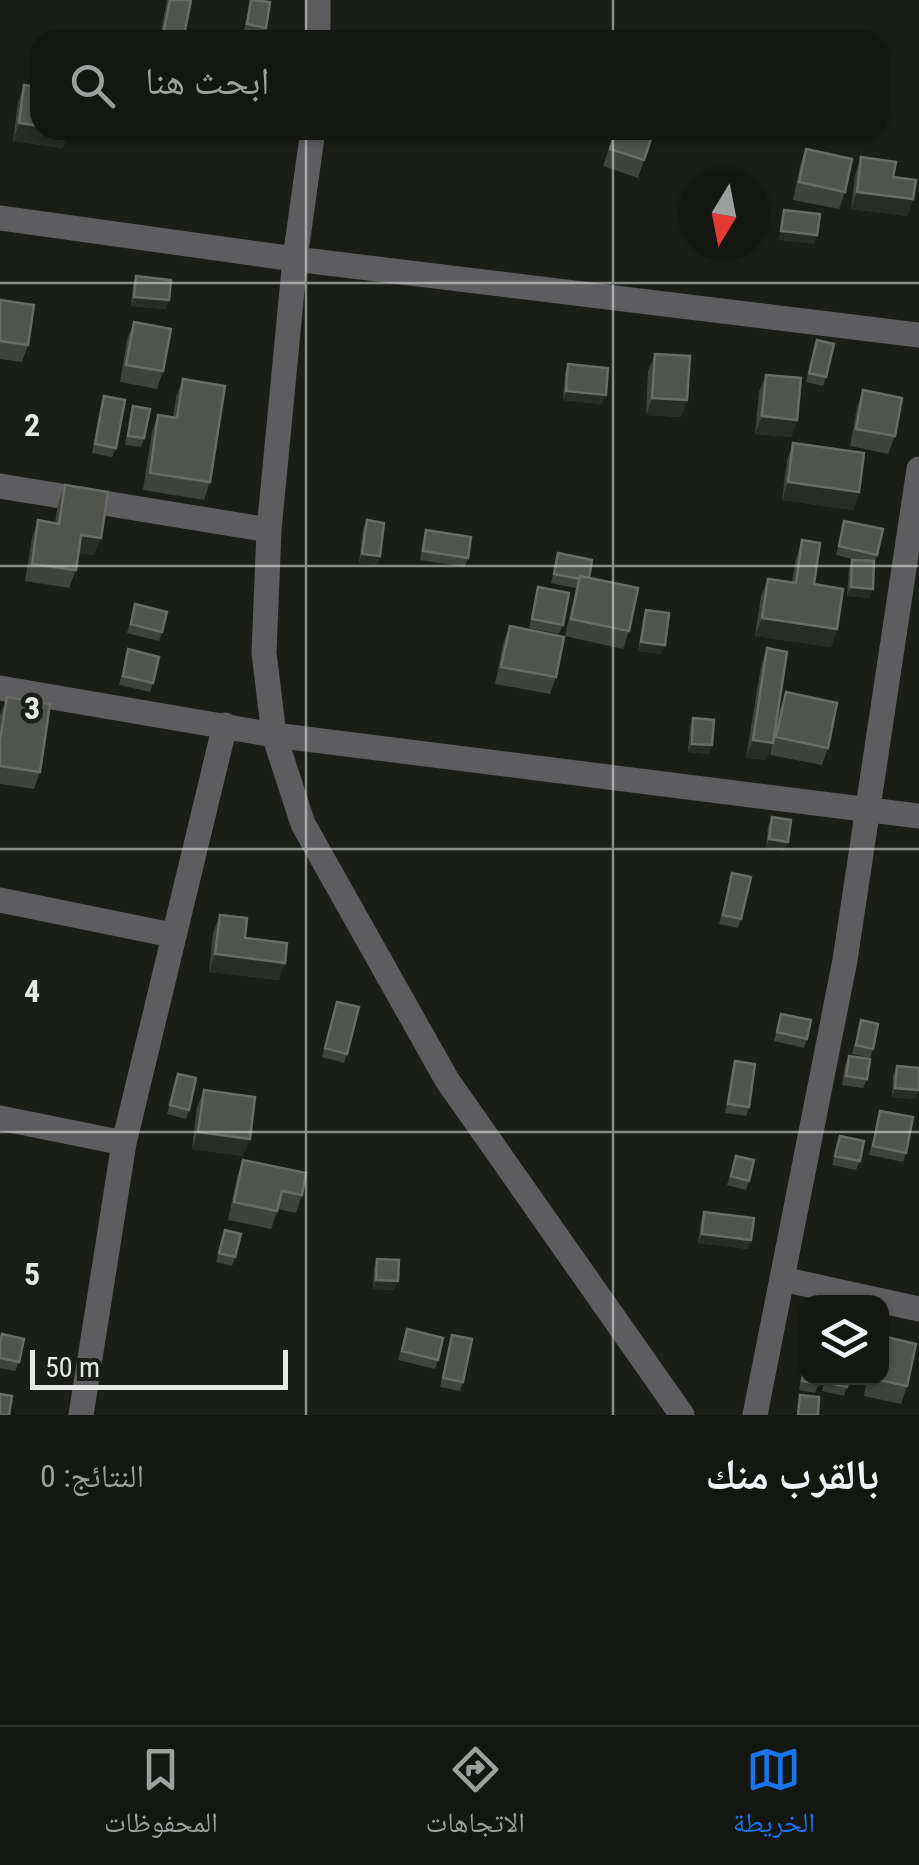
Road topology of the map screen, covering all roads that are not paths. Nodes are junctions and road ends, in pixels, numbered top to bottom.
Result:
1 (318, 0) edge
2 (318, 30) edge
3 (312, 140) edge
4 (0, 218) edge
5 (295, 259) junction
6 (919, 335) edge
7 (919, 469) edge
8 (0, 486) edge
9 (269, 530) junction
10 (0, 688) edge
11 (224, 725) junction
12 (274, 735) junction
13 (868, 806) junction
14 (919, 816) edge
15 (0, 900) edge
16 (172, 935) junction
17 (0, 1118) edge
18 (124, 1144) junction
19 (782, 1278) junction
20 (919, 1309) edge
21 (82, 1415) edge
22 (682, 1415) edge
23 (755, 1415) edge

1 - 2 street
3 - 5 street
4 - 5 street
5 - 6 street
5 - 9 street
7 - 13 street
8 - 9 street
9 - 12 street
10 - 11 street
11 - 12 street
11 - 16 street
12 - 13 street
12 - 22 street
13 - 14 street
13 - 19 street
15 - 16 street
16 - 18 street
17 - 18 street
18 - 21 street
19 - 20 street
19 - 23 street

